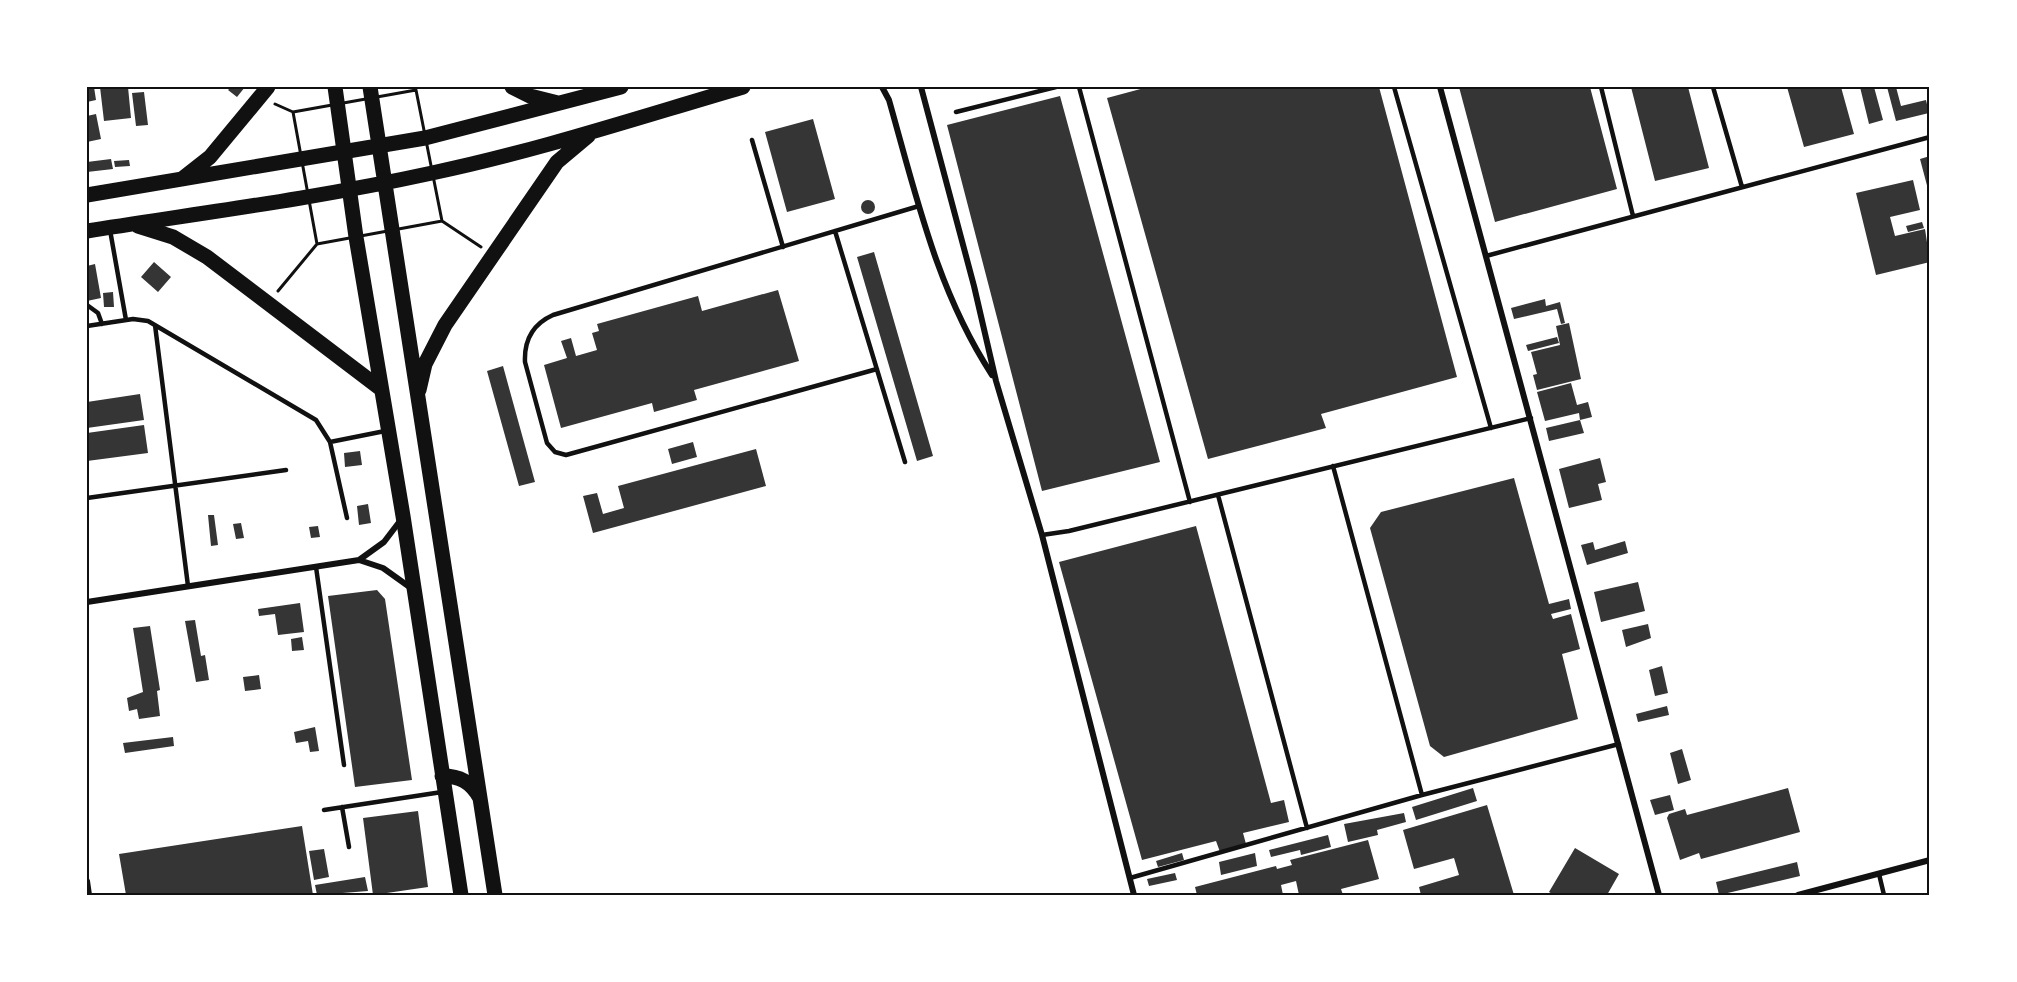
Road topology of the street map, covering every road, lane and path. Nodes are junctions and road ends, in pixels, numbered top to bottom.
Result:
1 (335, 87) edge
2 (370, 87) edge
3 (512, 87) edge
4 (621, 87) edge
5 (743, 87) edge
6 (882, 87) edge
7 (921, 87) edge
8 (1056, 87) edge
9 (1078, 87) edge
10 (1394, 87) edge
11 (1440, 87) edge
12 (1601, 87) edge
13 (1713, 87) edge
14 (264, 91) edge
15 (564, 103) junction
16 (292, 112) dead end
17 (956, 112) dead end
18 (598, 130) junction
19 (1930, 137) edge
20 (752, 140) dead end
21 (378, 145) junction
22 (344, 152) junction
23 (178, 182) junction
24 (383, 183) junction
25 (1742, 187) junction
26 (349, 189) junction
27 (87, 195) edge
28 (919, 206) junction
29 (1634, 216) junction
30 (442, 221) dead end
31 (132, 224) junction
32 (109, 228) junction
33 (87, 231) edge
34 (835, 231) junction
35 (317, 244) dead end
36 (783, 247) junction
37 (493, 255) junction
38 (1486, 255) junction
39 (268, 303) junction
40 (87, 305) edge
41 (126, 320) junction
42 (102, 324) junction
43 (155, 325) junction
44 (87, 326) edge
45 (877, 369) junction
46 (996, 381) junction
47 (381, 389) junction
48 (417, 405) junction
49 (1531, 418) junction
50 (1491, 428) junction
51 (388, 431) junction
52 (330, 442) junction
53 (905, 462) dead end
54 (1333, 466) junction
55 (286, 470) dead end
56 (175, 485) junction
57 (1218, 495) junction
58 (87, 498) edge
59 (1190, 502) junction
60 (403, 516) junction
61 (346, 518) dead end
62 (1042, 536) junction
63 (359, 560) junction
64 (316, 567) junction
65 (188, 586) junction
66 (414, 591) junction
67 (87, 602) edge
68 (1619, 744) junction
69 (344, 765) dead end
70 (443, 784) junction
71 (1422, 795) junction
72 (480, 798) junction
73 (342, 807) junction
74 (324, 810) dead end
75 (1307, 828) junction
76 (349, 847) dead end
77 (1930, 860) edge
78 (1879, 874) junction
79 (1130, 878) junction
80 (87, 881) edge
81 (89, 895) edge
82 (461, 895) edge
83 (495, 895) edge
84 (1134, 895) edge
85 (1659, 895) edge
86 (1798, 895) edge
87 (1884, 895) edge

1 - 22 main road
2 - 21 main road
3 - 15 main road
4 - 15 main road
5 - 18 main road
6 - 28 street
7 - 46 street
8 - 17 lane
9 - 59 lane
10 - 50 lane
11 - 38 street
12 - 29 lane
13 - 25 lane
14 - 16 path
14 - 23 main road
15 - 21 main road
18 - 24 main road
18 - 37 main road
19 - 25 lane
20 - 36 lane
21 - 22 main road
21 - 24 main road
22 - 23 main road
22 - 26 main road
23 - 27 main road
24 - 26 main road
24 - 48 main road
25 - 29 lane
26 - 31 main road
26 - 47 main road
28 - 34 lane
28 - 46 street
29 - 38 lane
30 - 37 path
31 - 32 main road
31 - 39 main road
32 - 33 main road
32 - 41 lane
34 - 36 lane
34 - 45 lane
35 - 39 path
36 - 45 lane
37 - 48 main road
38 - 49 street
39 - 47 main road
40 - 42 lane
41 - 42 lane
41 - 43 lane
42 - 44 lane
43 - 52 lane
43 - 56 lane
45 - 53 lane
46 - 62 street
47 - 51 main road
48 - 72 main road
49 - 50 lane
49 - 68 street
50 - 54 lane
51 - 52 lane
51 - 60 main road
52 - 61 lane
54 - 57 lane
54 - 71 lane
55 - 56 lane
56 - 58 lane
56 - 65 lane
57 - 59 lane
57 - 75 lane
59 - 62 lane
60 - 63 street
60 - 66 main road
62 - 79 street
63 - 64 street
63 - 66 street
64 - 65 street
64 - 69 lane
65 - 67 street
66 - 70 main road
68 - 71 lane
68 - 85 street
70 - 72 main road
70 - 73 lane
70 - 82 main road
71 - 75 lane
72 - 83 main road
73 - 74 lane
73 - 76 lane
75 - 79 lane
77 - 78 street
78 - 86 street
78 - 87 lane
79 - 84 street
80 - 81 street

